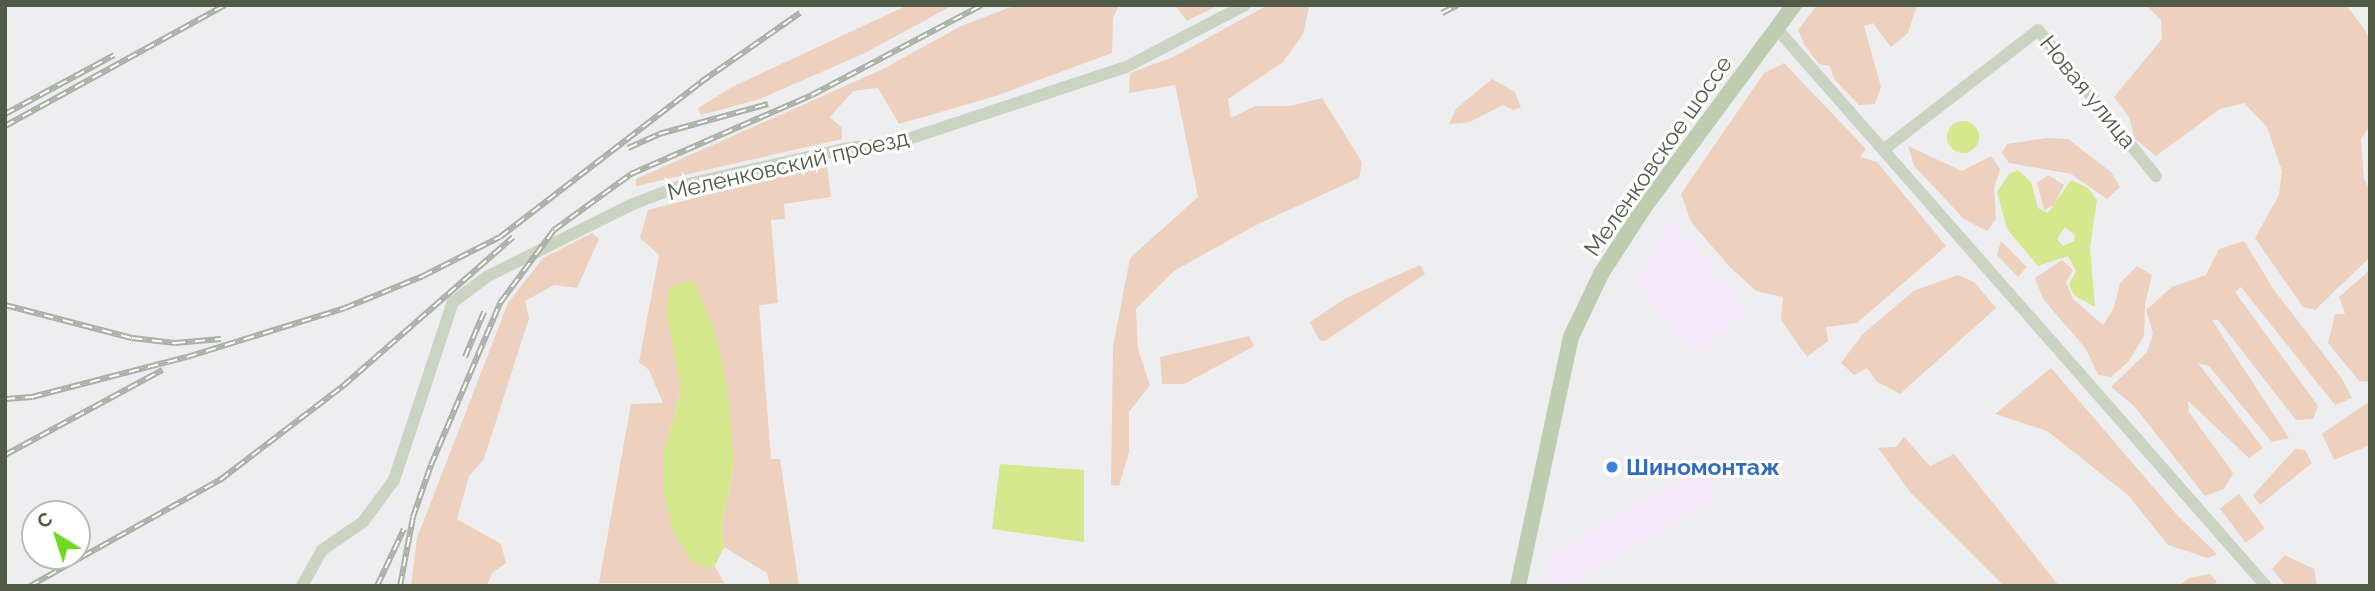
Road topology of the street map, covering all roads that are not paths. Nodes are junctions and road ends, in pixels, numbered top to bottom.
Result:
1 (1245, 5) edge
2 (1794, 5) edge
3 (1777, 29) junction
4 (1883, 150) junction
5 (2156, 176) dead end
6 (302, 586) edge
7 (1518, 586) edge
8 (2266, 586) edge

1 - 6 street, Меленковский проезд
2 - 3 main road, Меленковское шоссе
3 - 4 street
3 - 7 main road, Меленковское шоссе
4 - 5 street, Новая улица
4 - 8 street

